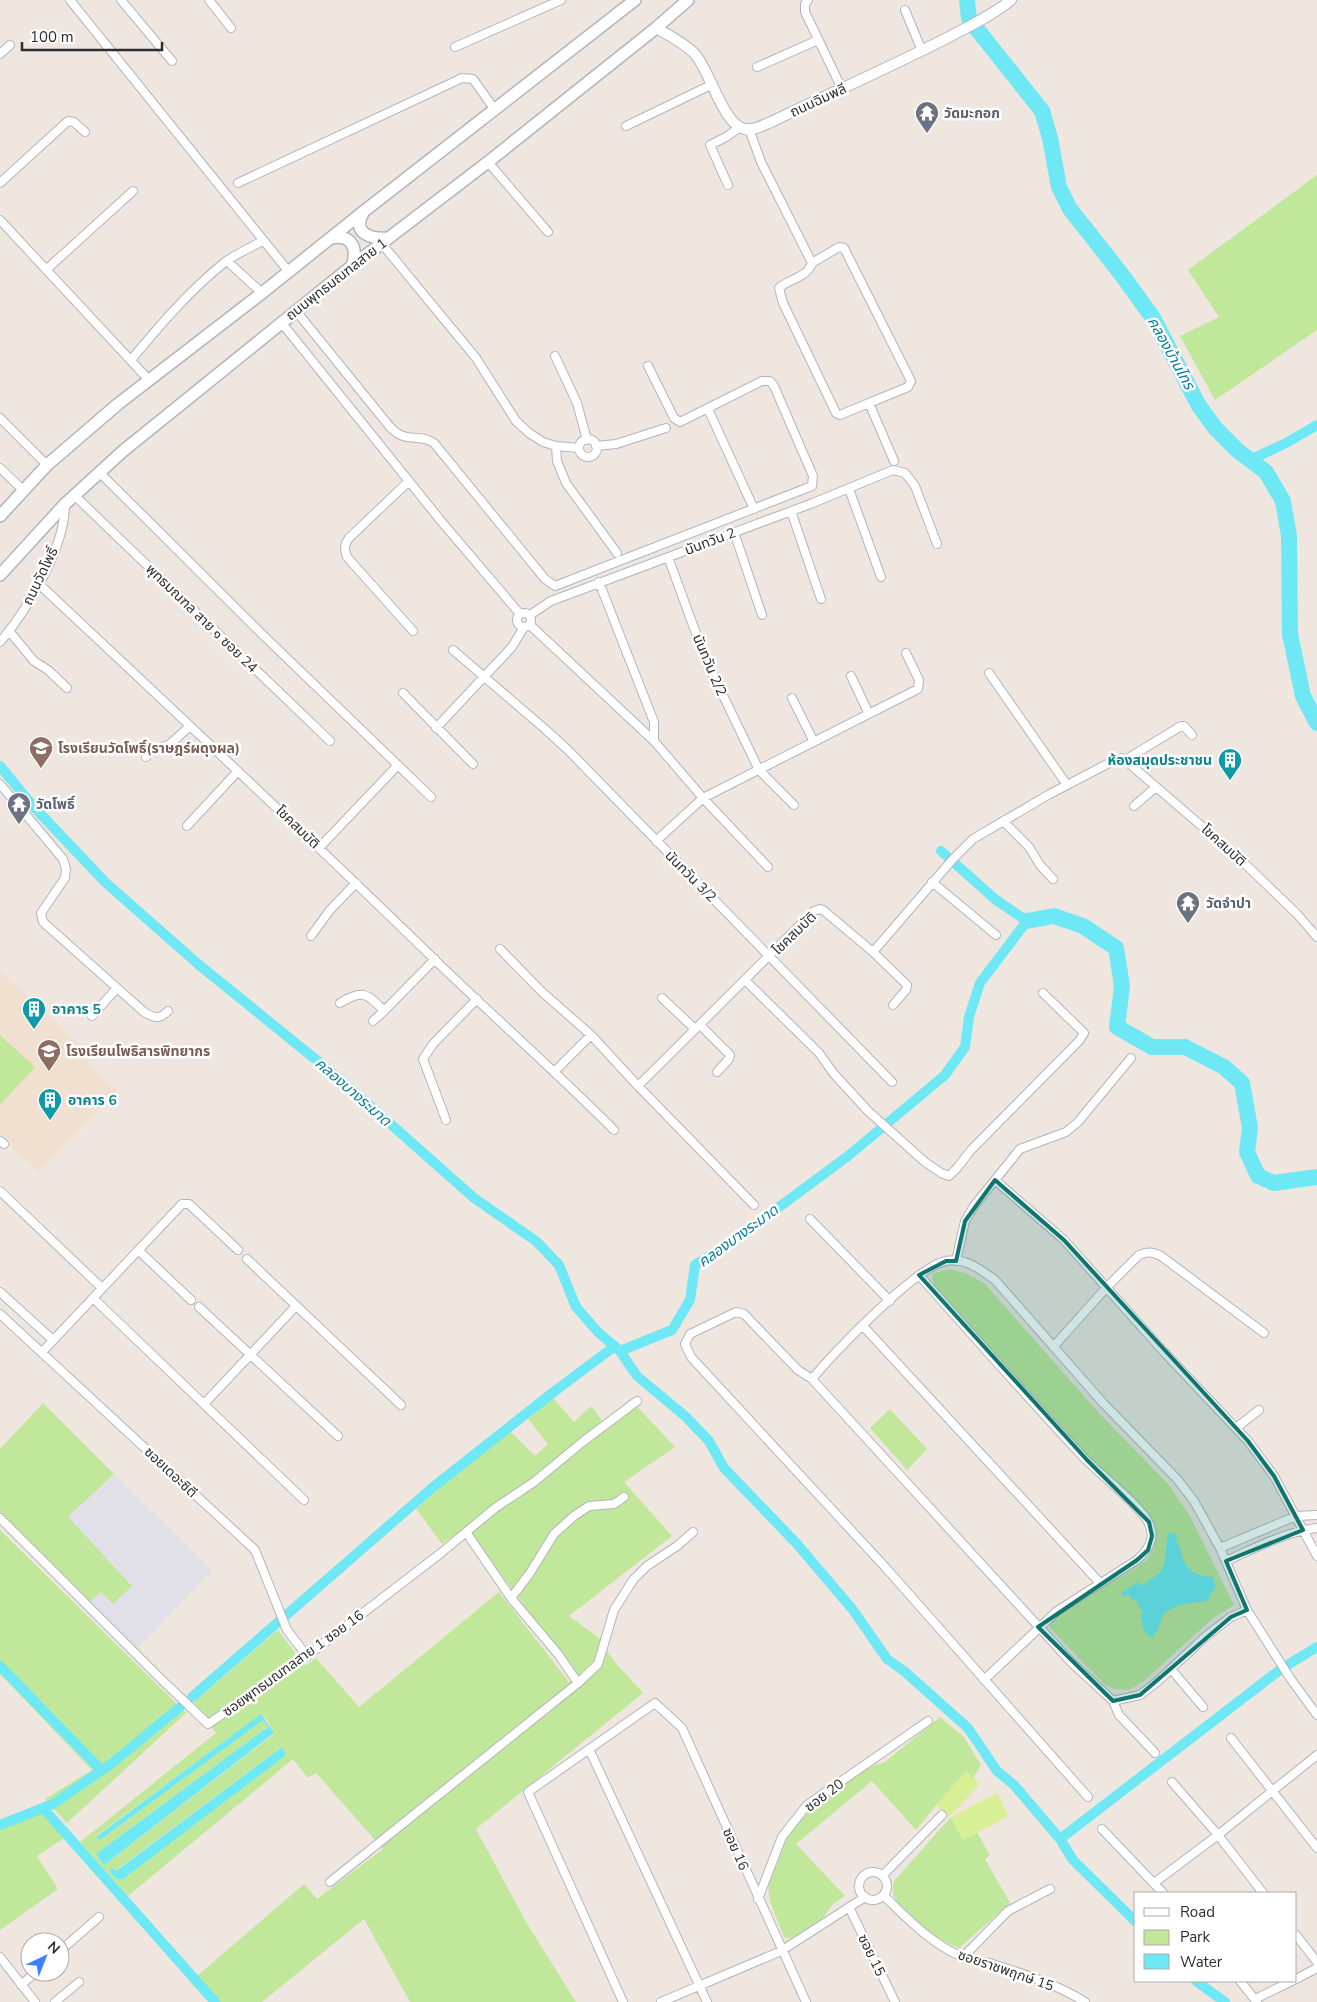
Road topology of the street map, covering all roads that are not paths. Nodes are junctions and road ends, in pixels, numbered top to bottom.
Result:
1 (70, 0) edge
2 (121, 0) edge
3 (209, 0) edge
4 (561, 0) edge
5 (635, 0) edge
6 (688, 0) edge
7 (808, 0) edge
8 (1008, 3) edge
9 (905, 10) dead end
10 (231, 28) dead end
11 (656, 28) junction
12 (818, 40) junction
13 (10, 45) dead end
14 (455, 47) dead end
15 (922, 51) junction
16 (0, 54) edge
17 (172, 61) dead end
18 (757, 67) dead end
19 (713, 84) junction
20 (842, 88) junction
21 (494, 110) junction
22 (626, 126) dead end
23 (744, 128) junction
24 (84, 132) dead end
25 (488, 162) junction
26 (0, 183) edge
27 (238, 183) dead end
28 (728, 185) dead end
29 (132, 190) dead end
30 (363, 212) junction
31 (0, 220) edge
32 (548, 232) dead end
33 (331, 238) junction
34 (262, 241) junction
35 (385, 241) junction
36 (227, 261) junction
37 (812, 263) junction
38 (352, 266) junction
39 (47, 269) junction
40 (289, 272) junction
41 (262, 293) junction
42 (296, 311) junction
43 (281, 322) junction
44 (555, 356) dead end
45 (130, 360) junction
46 (648, 366) dead end
47 (148, 379) junction
48 (869, 403) junction
49 (708, 409) junction
50 (0, 418) edge
51 (666, 428) dead end
52 (588, 440) junction
53 (556, 446) junction
54 (596, 446) junction
55 (579, 448) junction
56 (894, 461) dead end
57 (47, 465) junction
58 (0, 468) edge
59 (99, 472) junction
60 (409, 480) junction
61 (849, 488) junction
62 (23, 490) junction
63 (74, 496) junction
64 (65, 504) junction
65 (754, 509) junction
66 (791, 511) junction
67 (0, 516) edge
68 (734, 532) junction
69 (937, 544) dead end
70 (617, 553) dead end
71 (668, 557) junction
72 (0, 575) edge
73 (881, 577) dead end
74 (599, 582) junction
75 (40, 585) junction
76 (821, 599) dead end
77 (520, 614) junction
78 (530, 615) junction
79 (762, 615) dead end
80 (527, 626) junction
81 (10, 631) junction
82 (413, 631) dead end
83 (0, 642) edge
84 (452, 650) dead end
85 (906, 653) dead end
86 (989, 673) dead end
87 (851, 676) dead end
88 (484, 677) junction
89 (67, 688) dead end
90 (403, 693) dead end
91 (792, 698) dead end
92 (869, 714) junction
93 (190, 726) junction
94 (436, 728) junction
95 (1192, 734) dead end
96 (330, 741) dead end
97 (654, 741) junction
98 (814, 742) junction
99 (146, 756) dead end
100 (1125, 760) junction
101 (473, 764) dead end
102 (398, 765) junction
103 (238, 770) junction
104 (759, 770) junction
105 (0, 784) edge
106 (1067, 785) junction
107 (1156, 787) junction
108 (431, 797) dead end
109 (703, 798) junction
110 (794, 805) dead end
111 (1134, 806) dead end
112 (1003, 821) junction
113 (187, 826) dead end
114 (656, 841) junction
115 (319, 848) junction
116 (768, 867) dead end
117 (1053, 879) dead end
118 (932, 882) junction
119 (356, 883) junction
120 (996, 935) dead end
121 (311, 936) dead end
122 (1317, 937) edge
123 (500, 949) dead end
124 (873, 952) junction
125 (770, 956) junction
126 (435, 959) junction
127 (745, 980) junction
128 (116, 989) junction
129 (1042, 993) dead end
130 (662, 998) dead end
131 (478, 1000) junction
132 (340, 1003) dead end
133 (893, 1006) dead end
134 (168, 1011) dead end
135 (384, 1011) junction
136 (92, 1016) dead end
137 (372, 1021) dead end
138 (698, 1027) junction
139 (591, 1035) junction
140 (1131, 1058) dead end
141 (555, 1071) junction
142 (717, 1072) dead end
143 (892, 1082) dead end
144 (638, 1086) junction
145 (446, 1120) dead end
146 (614, 1130) dead end
147 (995, 1180) junction
148 (0, 1192) edge
149 (754, 1205) dead end
150 (810, 1219) dead end
151 (138, 1250) junction
152 (238, 1250) dead end
153 (247, 1259) dead end
154 (956, 1261) junction
155 (919, 1275) junction
156 (102, 1288) junction
157 (1106, 1288) junction
158 (0, 1292) edge
159 (93, 1298) junction
160 (191, 1300) dead end
161 (890, 1301) junction
162 (296, 1306) junction
163 (200, 1307) dead end
164 (0, 1314) edge
165 (863, 1326) junction
166 (1264, 1333) dead end
167 (53, 1340) junction
168 (1054, 1346) junction
169 (42, 1352) junction
170 (251, 1355) junction
171 (812, 1379) junction
172 (637, 1401) dead end
173 (204, 1404) junction
174 (401, 1405) dead end
175 (1259, 1410) dead end
176 (1236, 1428) junction
177 (338, 1436) dead end
178 (624, 1498) dead end
179 (304, 1500) dead end
180 (1317, 1515) edge
181 (1296, 1516) junction
182 (0, 1518) edge
183 (1317, 1528) edge
184 (1303, 1530) junction
185 (466, 1532) junction
186 (693, 1532) dead end
187 (1220, 1548) junction
188 (1317, 1556) edge
189 (1226, 1561) junction
190 (1100, 1583) junction
191 (511, 1598) junction
192 (1247, 1610) junction
193 (1038, 1627) junction
194 (307, 1656) junction
195 (1170, 1669) junction
196 (984, 1680) junction
197 (578, 1683) junction
198 (1113, 1701) junction
199 (1203, 1707) dead end
200 (1317, 1715) edge
201 (928, 1721) dead end
202 (1231, 1738) dead end
203 (589, 1749) junction
204 (1155, 1753) dead end
205 (1317, 1755) edge
206 (1172, 1782) dead end
207 (1273, 1790) junction
208 (1088, 1797) dead end
209 (942, 1815) dead end
210 (1102, 1829) dead end
211 (1218, 1836) junction
212 (1317, 1848) edge
213 (883, 1876) junction
214 (330, 1882) dead end
215 (1154, 1884) junction
216 (1050, 1889) dead end
217 (1162, 1892) edge
218 (1262, 1892) edge
219 (884, 1896) junction
220 (865, 1897) junction
221 (758, 1899) junction
222 (849, 1907) junction
223 (99, 1917) dead end
224 (1297, 1936) edge
225 (70, 1942) edge
226 (781, 1951) junction
227 (0, 1957) edge
228 (963, 1957) junction
229 (1317, 1962) edge
230 (1317, 1968) edge
231 (1297, 1978) edge
232 (25, 1982) edge
233 (79, 1982) dead end
234 (1241, 1982) edge
235 (1290, 1982) edge
236 (22, 1985) junction
237 (698, 1985) junction
238 (1256, 2001) edge
239 (35, 2002) edge
240 (56, 2002) edge
241 (623, 2002) edge
242 (661, 2002) edge
243 (707, 2002) edge
244 (806, 2002) edge
245 (896, 2002) edge
246 (1085, 2002) edge

1 - 34 street
2 - 17 street
3 - 10 street
4 - 14 street
5 - 21 main road
6 - 11 main road, ถนนพุทธมณฑลสาย 1
7 - 12 street
8 - 15 street, ถนนฉิมพลี
9 - 15 street
11 - 19 street
11 - 25 main road, ถนนพุทธมณฑลสาย 1
12 - 18 street
12 - 20 street
13 - 16 street
15 - 20 street, ถนนฉิมพลี
19 - 22 street
19 - 23 street
20 - 23 street, ถนนฉิมพลี
21 - 27 street
21 - 30 main road
23 - 28 street
23 - 37 street
24 - 26 street
25 - 32 street
25 - 35 main road, ถนนพุทธมณฑลสาย 1
29 - 39 street
30 - 33 main road
30 - 35 main road
31 - 39 street
33 - 38 main road
33 - 40 main road
34 - 36 street
34 - 40 street
35 - 38 main road, ถนนพุทธมณฑลสาย 1
35 - 53 street
36 - 41 street
36 - 45 street
37 - 48 street
37 - 48 street
38 - 42 main road, ถนนพุทธมณฑลสาย 1
39 - 45 street
40 - 41 main road
41 - 47 main road
42 - 43 main road, ถนนพุทธมณฑลสาย 1
42 - 65 street
43 - 59 main road, ถนนพุทธมณฑลสาย 1
43 - 60 street
44 - 52 street
45 - 47 street
46 - 49 street
47 - 57 main road
48 - 56 street
49 - 65 street
49 - 65 street
50 - 57 street
51 - 54 street
52 - 54 street
52 - 55 street
53 - 55 street
53 - 70 street
54 - 55 street
57 - 62 main road
58 - 62 street
59 - 63 main road, ถนนพุทธมณฑลสาย 1
59 - 102 street
60 - 77 street
60 - 82 street
61 - 66 street, นันทวัน 2
61 - 69 street, นันทวัน 2
61 - 73 street
62 - 67 main road
63 - 64 main road, ถนนพุทธมณฑลสาย 1
63 - 96 street, พุทธมณฑล สาย ๑ ซอย 24
64 - 72 main road, ถนนพุทธมณฑลสาย 1
64 - 75 street, ถนนวัดโพธิ์
66 - 68 street, นันทวัน 2
66 - 76 street
68 - 71 street, นันทวัน 2
68 - 79 street
71 - 74 street, นันทวัน 2
71 - 104 street, นันทวัน 2/2
74 - 78 street, นันทวัน 2
74 - 97 street
75 - 81 street, ถนนวัดโพธิ์
75 - 93 street, โชคสมบัติ
77 - 78 street
77 - 80 street
78 - 80 street
80 - 88 street
80 - 97 street
81 - 83 street, ถนนวัดโพธิ์
81 - 89 street
84 - 88 street, นันทวัน 3/2
85 - 92 street
86 - 106 street
87 - 92 street
88 - 94 street
88 - 114 street, นันทวัน 3/2
90 - 94 street
91 - 98 street
92 - 98 street
93 - 99 street
93 - 103 street, โชคสมบัติ
94 - 101 street
95 - 100 street
97 - 109 street
98 - 104 street
100 - 106 street
100 - 107 street, โชคสมบัติ
102 - 108 street
102 - 115 street
103 - 113 street
103 - 115 street, โชคสมบัติ
104 - 109 street
104 - 110 street, นันทวัน 2/2
105 - 128 street
106 - 112 street
107 - 111 street
107 - 122 street, โชคสมบัติ
109 - 114 street
109 - 116 street
112 - 117 street
112 - 118 street
114 - 125 street, นันทวัน 3/2
115 - 119 street, โชคสมบัติ
118 - 120 street
118 - 124 street
119 - 121 street
119 - 126 street, โชคสมบัติ
123 - 139 street
124 - 125 street, โชคสมบัติ
124 - 133 street
125 - 127 street, โชคสมบัติ
125 - 143 street, นันทวัน 3/2
126 - 131 street, โชคสมบัติ
126 - 135 street
127 - 129 street
127 - 138 street, โชคสมบัติ
128 - 134 street
128 - 136 street
130 - 138 street
131 - 141 street, โชคสมบัติ
131 - 145 street
132 - 135 street
135 - 137 street
138 - 142 street
138 - 144 street, โชคสมบัติ
139 - 141 street
139 - 144 street
140 - 147 street
141 - 146 street, โชคสมบัติ
144 - 149 street
147 - 154 street
147 - 157 street
148 - 156 street
150 - 161 street
151 - 152 street
151 - 156 street
151 - 160 street
153 - 162 street
154 - 155 street
154 - 168 street
155 - 161 street
155 - 190 street
156 - 159 street
157 - 166 street
157 - 168 street
157 - 176 street
158 - 167 street
159 - 167 street
159 - 173 street
161 - 165 street
162 - 170 street
162 - 174 street
163 - 170 street
164 - 169 street, ซอยเดอะซิตี
165 - 171 street
165 - 190 street
167 - 169 street
168 - 187 street
169 - 194 street, ซอยเดอะซิตี
170 - 173 street
170 - 177 street
171 - 193 street
171 - 196 street
172 - 185 street, ซอยพุทธมณฑลสาย 1 ซอย 16
173 - 179 street
175 - 176 street
176 - 181 street
178 - 191 street
180 - 181 street
181 - 184 street
181 - 187 street
182 - 194 street, ซอยพุทธมณฑลสาย 1 ซอย 16
183 - 184 street
184 - 188 street
184 - 189 street
185 - 191 street
185 - 194 street, ซอยพุทธมณฑลสาย 1 ซอย 16
186 - 197 street
187 - 189 street
189 - 192 street
190 - 193 street
191 - 197 street
192 - 195 street
192 - 200 street
193 - 196 street
193 - 198 street
195 - 198 street
195 - 199 street
196 - 208 street
197 - 214 street
198 - 204 street
201 - 221 street, ซอย 20
202 - 207 street
203 - 221 street, ซอย 16
203 - 237 street
203 - 241 street
205 - 207 street
206 - 211 street
207 - 211 street
207 - 212 street
209 - 213 street
210 - 215 street
211 - 215 street
211 - 218 street
213 - 219 street
213 - 220 street
215 - 217 street
216 - 228 street
219 - 220 street
219 - 228 street, ซอยราชพฤกษ์ 15
220 - 222 street
221 - 226 street, ซอย 16
222 - 226 street
222 - 245 street, ซอย 15
223 - 225 street
224 - 229 street
226 - 237 street
226 - 244 street, ซอย 16
227 - 236 street
228 - 246 street, ซอยราชพฤกษ์ 15
230 - 231 street
232 - 236 street
233 - 240 street
234 - 238 street
235 - 238 street
236 - 239 street
237 - 242 street
237 - 243 street

